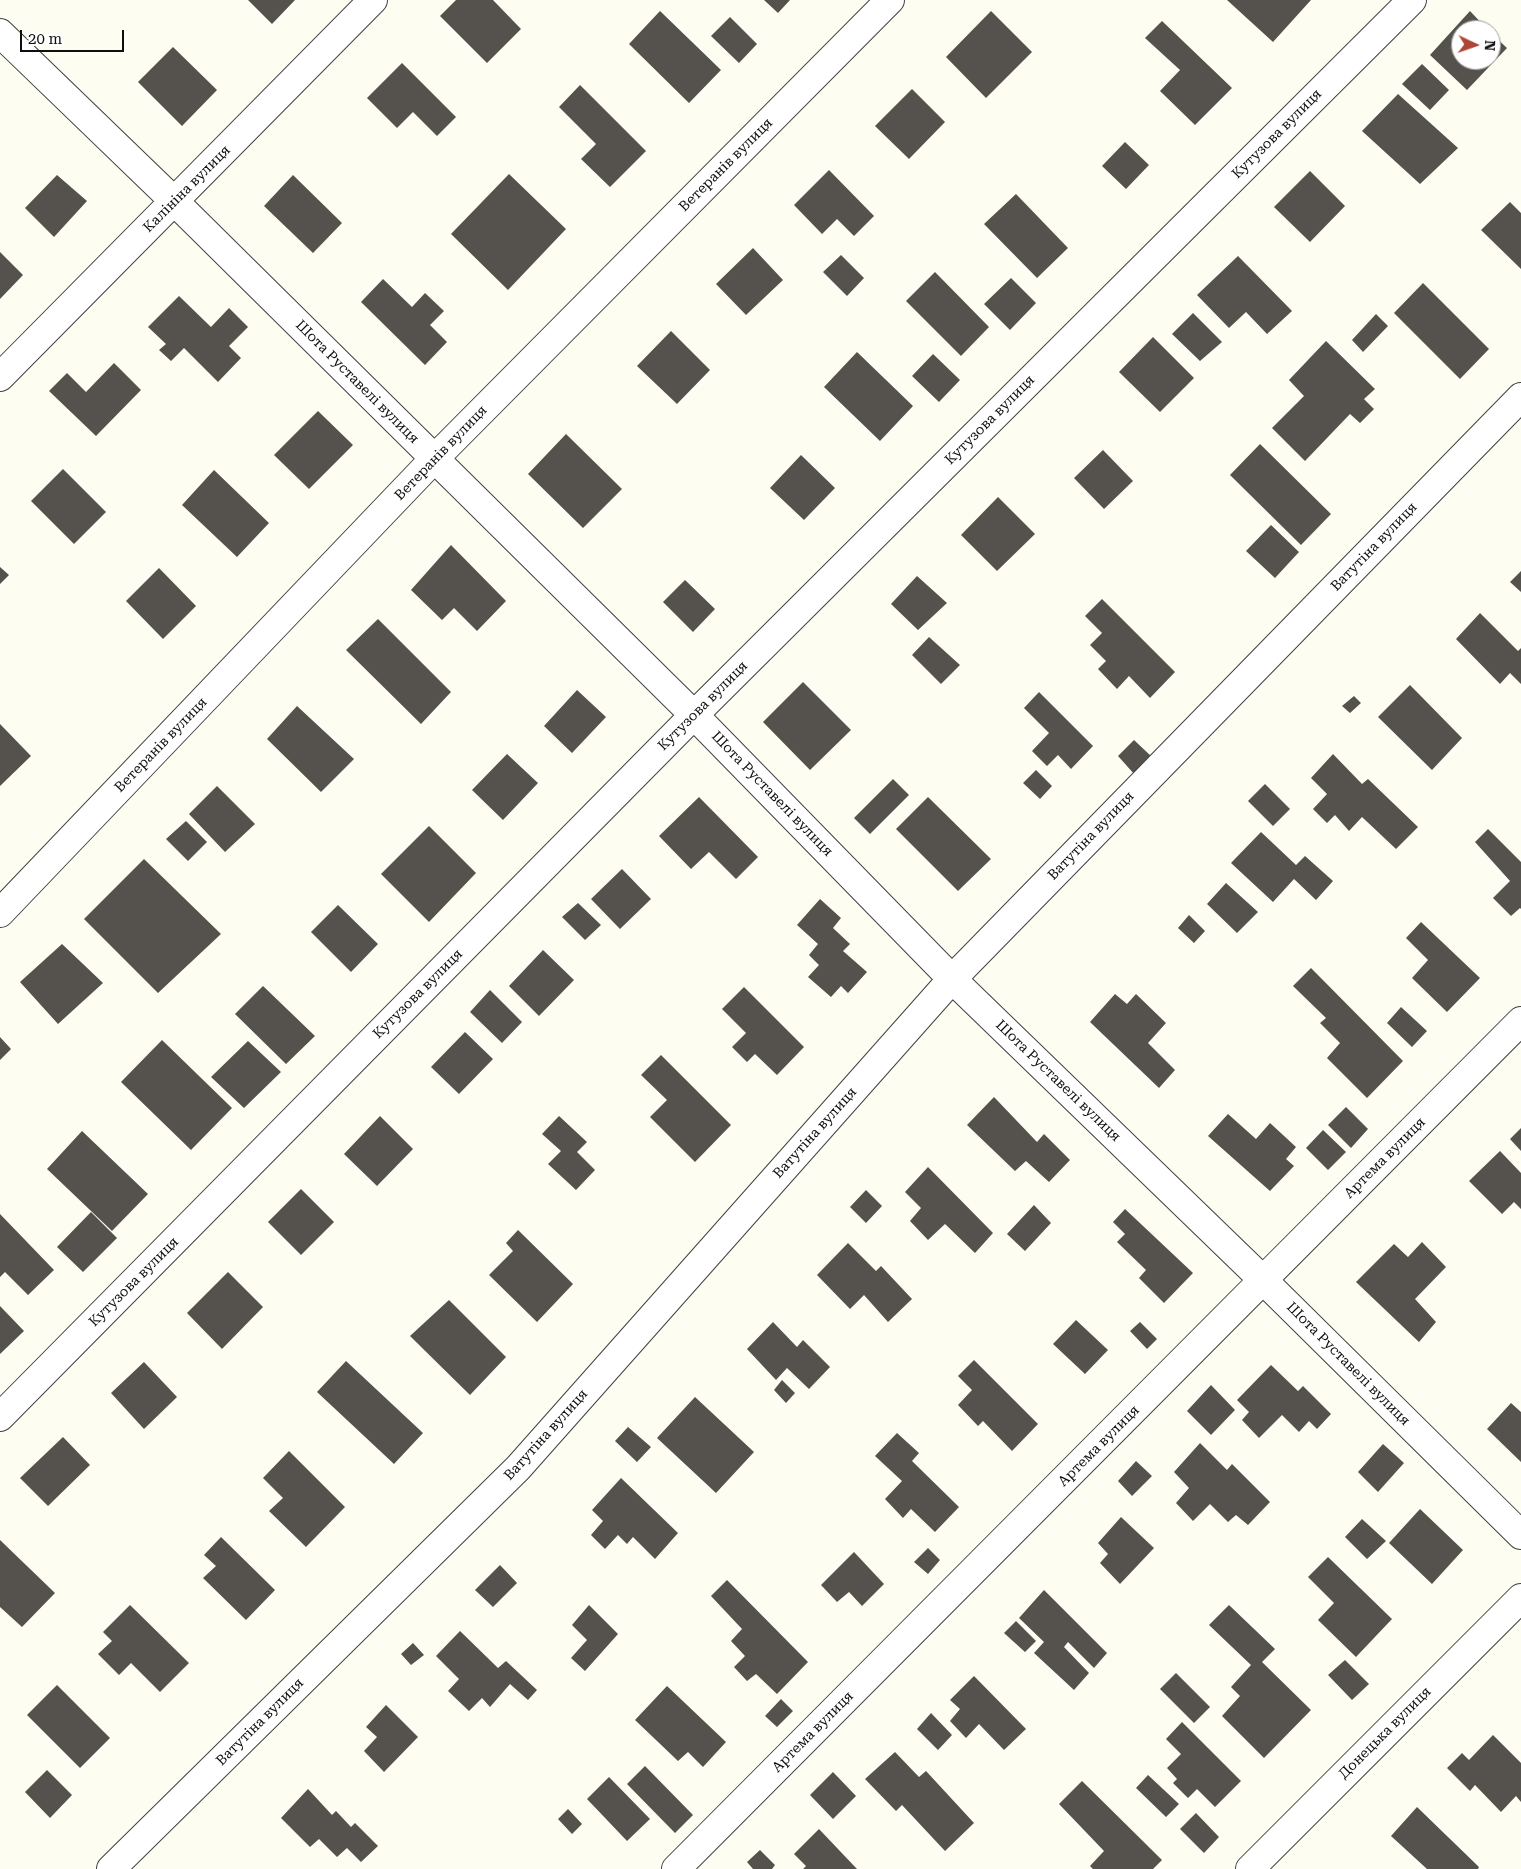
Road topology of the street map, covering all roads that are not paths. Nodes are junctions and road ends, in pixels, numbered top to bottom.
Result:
1 (374, 0) edge
2 (890, 0) edge
3 (1412, 0) edge
4 (0, 34) edge
5 (175, 202) junction
6 (0, 377) edge
7 (1521, 397) edge
8 (434, 459) junction
9 (694, 715) junction
10 (0, 913) edge
11 (952, 979) junction
12 (1521, 1021) edge
13 (1264, 1281) junction
14 (0, 1417) edge
15 (1521, 1535) edge
16 (1521, 1598) edge
17 (111, 1869) edge
18 (676, 1869) edge
19 (1250, 1869) edge

1 - 5 street, Калініна вулиця
2 - 8 street, Ветеранів вулиця
3 - 9 street, Кутузова вулиця
4 - 5 street, Шота Руставелі вулиця
5 - 6 street, Калініна вулиця
5 - 8 street, Шота Руставелі вулиця
7 - 11 street, Ватутіна вулиця
8 - 9 street, Шота Руставелі вулиця
8 - 10 street, Ветеранів вулиця
9 - 11 street, Шота Руставелі вулиця
9 - 14 street, Кутузова вулиця
11 - 13 street, Шота Руставелі вулиця
11 - 17 street, Ватутіна вулиця
12 - 13 street, Артема вулиця
13 - 15 street, Шота Руставелі вулиця
13 - 18 street, Артема вулиця
16 - 19 street, Донецька вулиця

